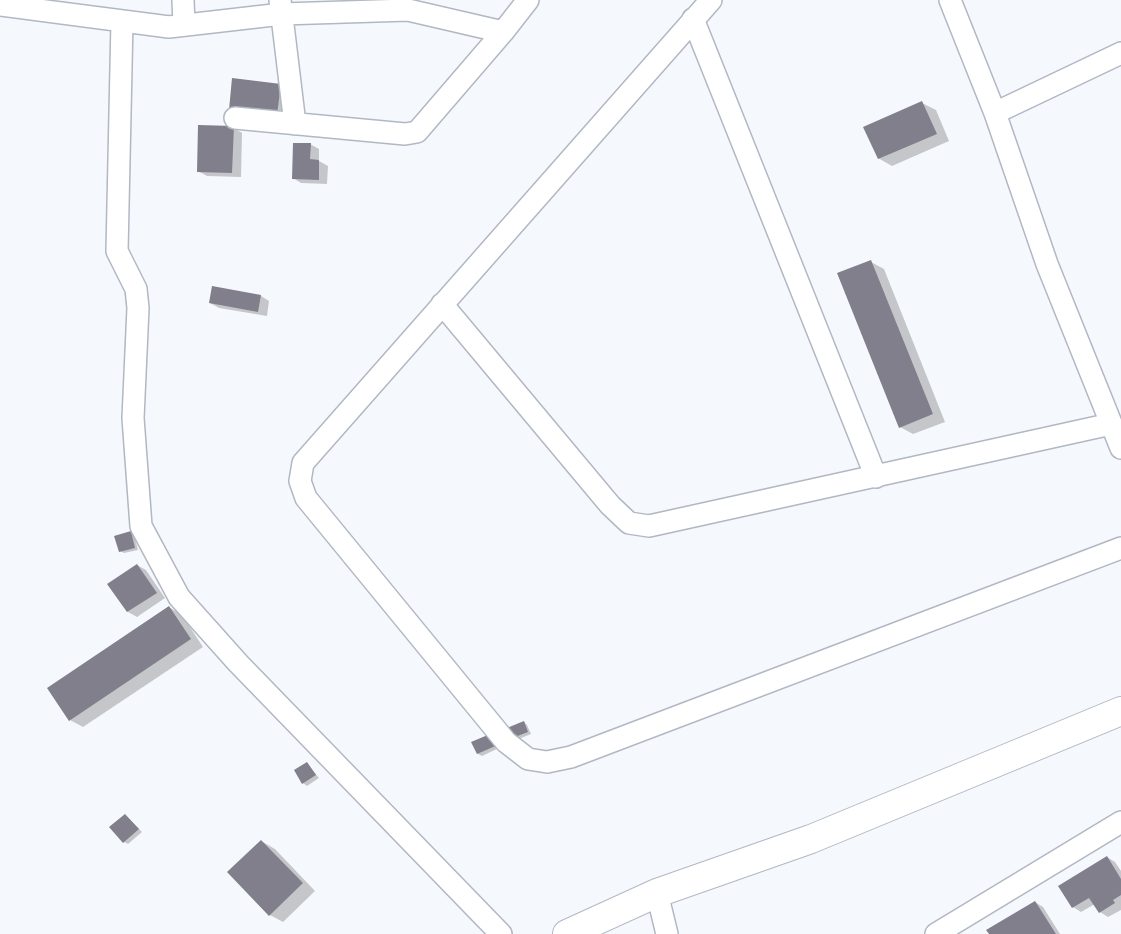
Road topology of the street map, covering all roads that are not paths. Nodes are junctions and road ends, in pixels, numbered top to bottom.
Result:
1 (183, 0) edge
2 (528, 0) edge
3 (711, 0) edge
4 (950, 0) edge
5 (0, 5) edge
6 (281, 7) edge
7 (122, 20) junction
8 (693, 20) junction
9 (184, 25) junction
10 (503, 32) junction
11 (1121, 52) edge
12 (995, 113) junction
13 (235, 118) dead end
14 (295, 124) junction
15 (442, 304) junction
16 (1111, 424) junction
17 (1121, 448) edge
18 (876, 477) junction
19 (1121, 548) edge
20 (1121, 711) edge
21 (1121, 822) edge
22 (657, 893) junction
23 (502, 934) edge
24 (566, 934) edge
25 (667, 934) edge
26 (936, 934) edge

1 - 9 street
2 - 10 street
3 - 8 street
4 - 12 street
5 - 7 street
6 - 9 street
6 - 10 street
6 - 14 street
7 - 9 street
7 - 23 street
8 - 15 street
8 - 18 street
10 - 14 street
11 - 12 street
12 - 16 street
13 - 14 street
15 - 18 street
15 - 19 street
16 - 17 street
16 - 18 street
20 - 22 street
21 - 26 street
22 - 24 street
22 - 25 street

